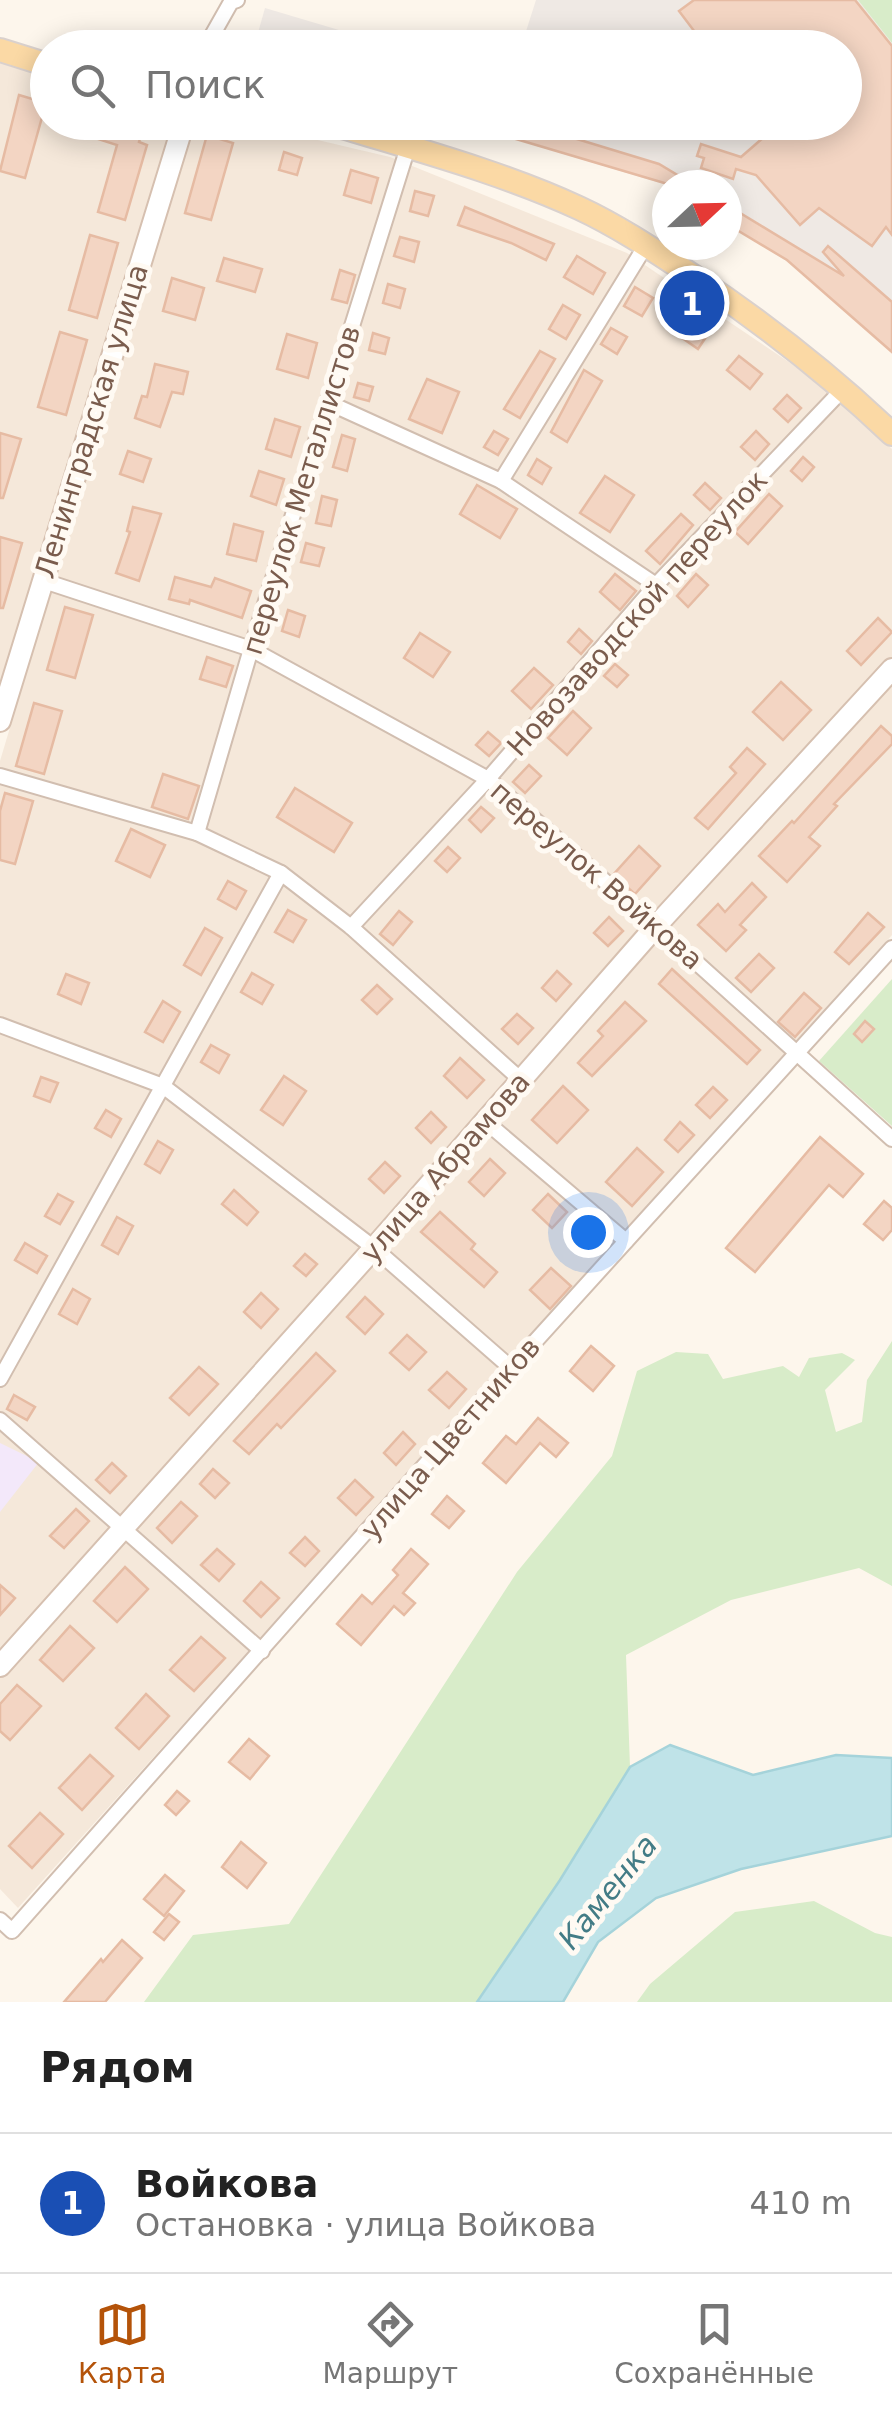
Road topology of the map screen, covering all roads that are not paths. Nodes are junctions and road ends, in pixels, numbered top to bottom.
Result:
1 (237, 0) edge
2 (215, 30) edge
3 (0, 50) edge
4 (30, 59) edge
5 (178, 140) edge
6 (385, 140) edge
7 (408, 147) junction
8 (646, 244) junction
9 (844, 388) junction
10 (327, 402) junction
11 (892, 434) edge
12 (501, 481) junction
13 (41, 580) junction
14 (656, 586) junction
15 (251, 649) junction
16 (892, 669) edge
17 (0, 721) edge
18 (0, 776) edge
19 (488, 779) junction
20 (197, 833) junction
21 (281, 873) junction
22 (656, 926) junction
23 (351, 927) junction
24 (892, 948) edge
25 (0, 1026) edge
26 (798, 1054) junction
27 (521, 1080) junction
28 (163, 1086) junction
29 (485, 1121) junction
30 (892, 1140) edge
31 (626, 1241) junction
32 (374, 1248) junction
33 (510, 1368) junction
34 (0, 1379) edge
35 (0, 1420) edge
36 (122, 1528) junction
37 (262, 1652) junction
38 (0, 1666) edge
39 (6, 1925) edge

1 - 2 street
3 - 4 main road
5 - 13 street, Ленинградская улица
6 - 7 main road
7 - 8 main road
7 - 10 street, переулок Металлистов
8 - 9 main road
8 - 12 street
9 - 11 main road
9 - 14 street, Новозаводской переулок
10 - 12 street
10 - 15 street, переулок Металлистов
12 - 14 street
13 - 15 street, переулок Войкова
13 - 17 street, Ленинградская улица
14 - 19 street, Новозаводской переулок
15 - 19 street, переулок Войкова
15 - 20 street, переулок Металлистов
16 - 22 street, улица Абрамова
18 - 20 street
19 - 22 street, переулок Войкова
19 - 23 street, Новозаводской переулок
20 - 21 street
21 - 23 street
21 - 28 street
22 - 26 street, переулок Войкова
22 - 27 street, улица Абрамова
23 - 27 street
24 - 26 street, улица Цветников
25 - 28 street
26 - 30 street, переулок Войкова
26 - 31 street, улица Цветников
27 - 29 street, улица Абрамова
28 - 32 street
28 - 34 street
29 - 31 street
29 - 32 street, улица Абрамова
31 - 33 street, улица Цветников
32 - 33 street
32 - 36 street, улица Абрамова
33 - 37 street, улица Цветников
35 - 36 street
36 - 37 street
36 - 38 street, улица Абрамова
37 - 39 street, улица Цветников

